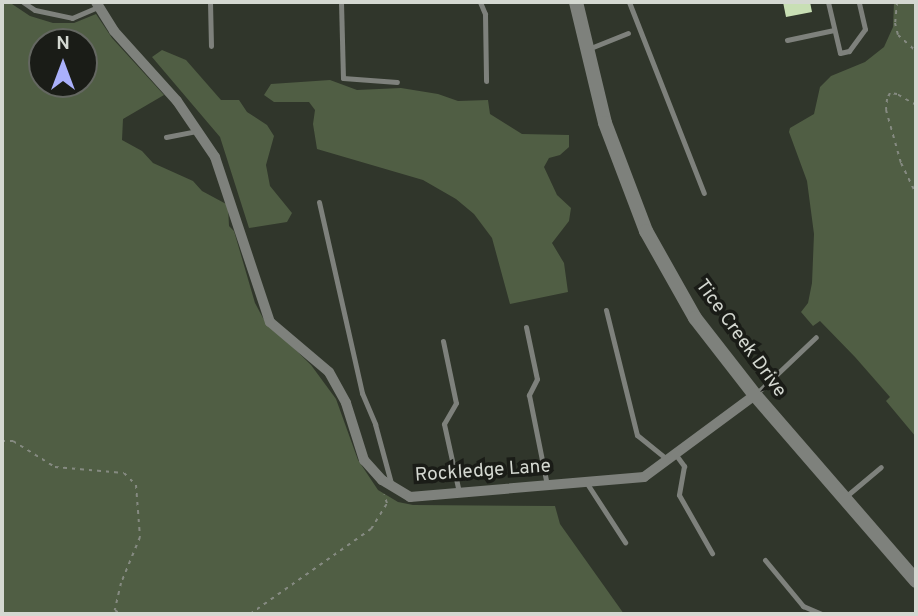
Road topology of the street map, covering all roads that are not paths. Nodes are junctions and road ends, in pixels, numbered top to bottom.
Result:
1 (23, 2) edge
2 (210, 2) edge
3 (341, 2) edge
4 (480, 2) edge
5 (576, 2) edge
6 (629, 2) edge
7 (828, 2) edge
8 (859, 2) edge
9 (98, 4) edge
10 (834, 30) junction
11 (628, 33) dead end
12 (787, 40) dead end
13 (211, 46) dead end
14 (588, 49) junction
15 (486, 81) dead end
16 (397, 82) dead end
17 (197, 131) junction
18 (166, 137) dead end
19 (704, 193) dead end
20 (319, 202) dead end
21 (607, 310) dead end
22 (526, 327) dead end
23 (817, 337) dead end
24 (443, 341) dead end
25 (755, 396) junction
26 (672, 458) junction
27 (881, 467) dead end
28 (586, 482) junction
29 (547, 485) junction
30 (387, 489) junction
31 (459, 492) junction
32 (844, 498) junction
33 (625, 542) dead end
34 (712, 553) dead end
35 (765, 560) dead end
36 (916, 581) edge
37 (822, 614) edge

1 - 9 lane
2 - 13 lane
3 - 16 lane
4 - 15 lane
5 - 14 street, Tice Creek Drive
6 - 19 lane
7 - 10 lane
8 - 10 lane
9 - 17 street, Rockledge Lane
10 - 12 lane
11 - 14 lane
14 - 25 street, Tice Creek Drive
17 - 18 lane
17 - 30 street, Rockledge Lane
20 - 30 lane
21 - 26 lane
22 - 29 lane
23 - 25 lane
24 - 31 lane
25 - 26 street, Rockledge Lane
25 - 32 street, Tice Creek Drive
26 - 28 street, Rockledge Lane
26 - 34 lane
27 - 32 lane
28 - 29 street, Rockledge Lane
28 - 33 lane
29 - 31 street, Rockledge Lane
30 - 31 street, Rockledge Lane
32 - 36 street, Tice Creek Drive
35 - 37 lane

